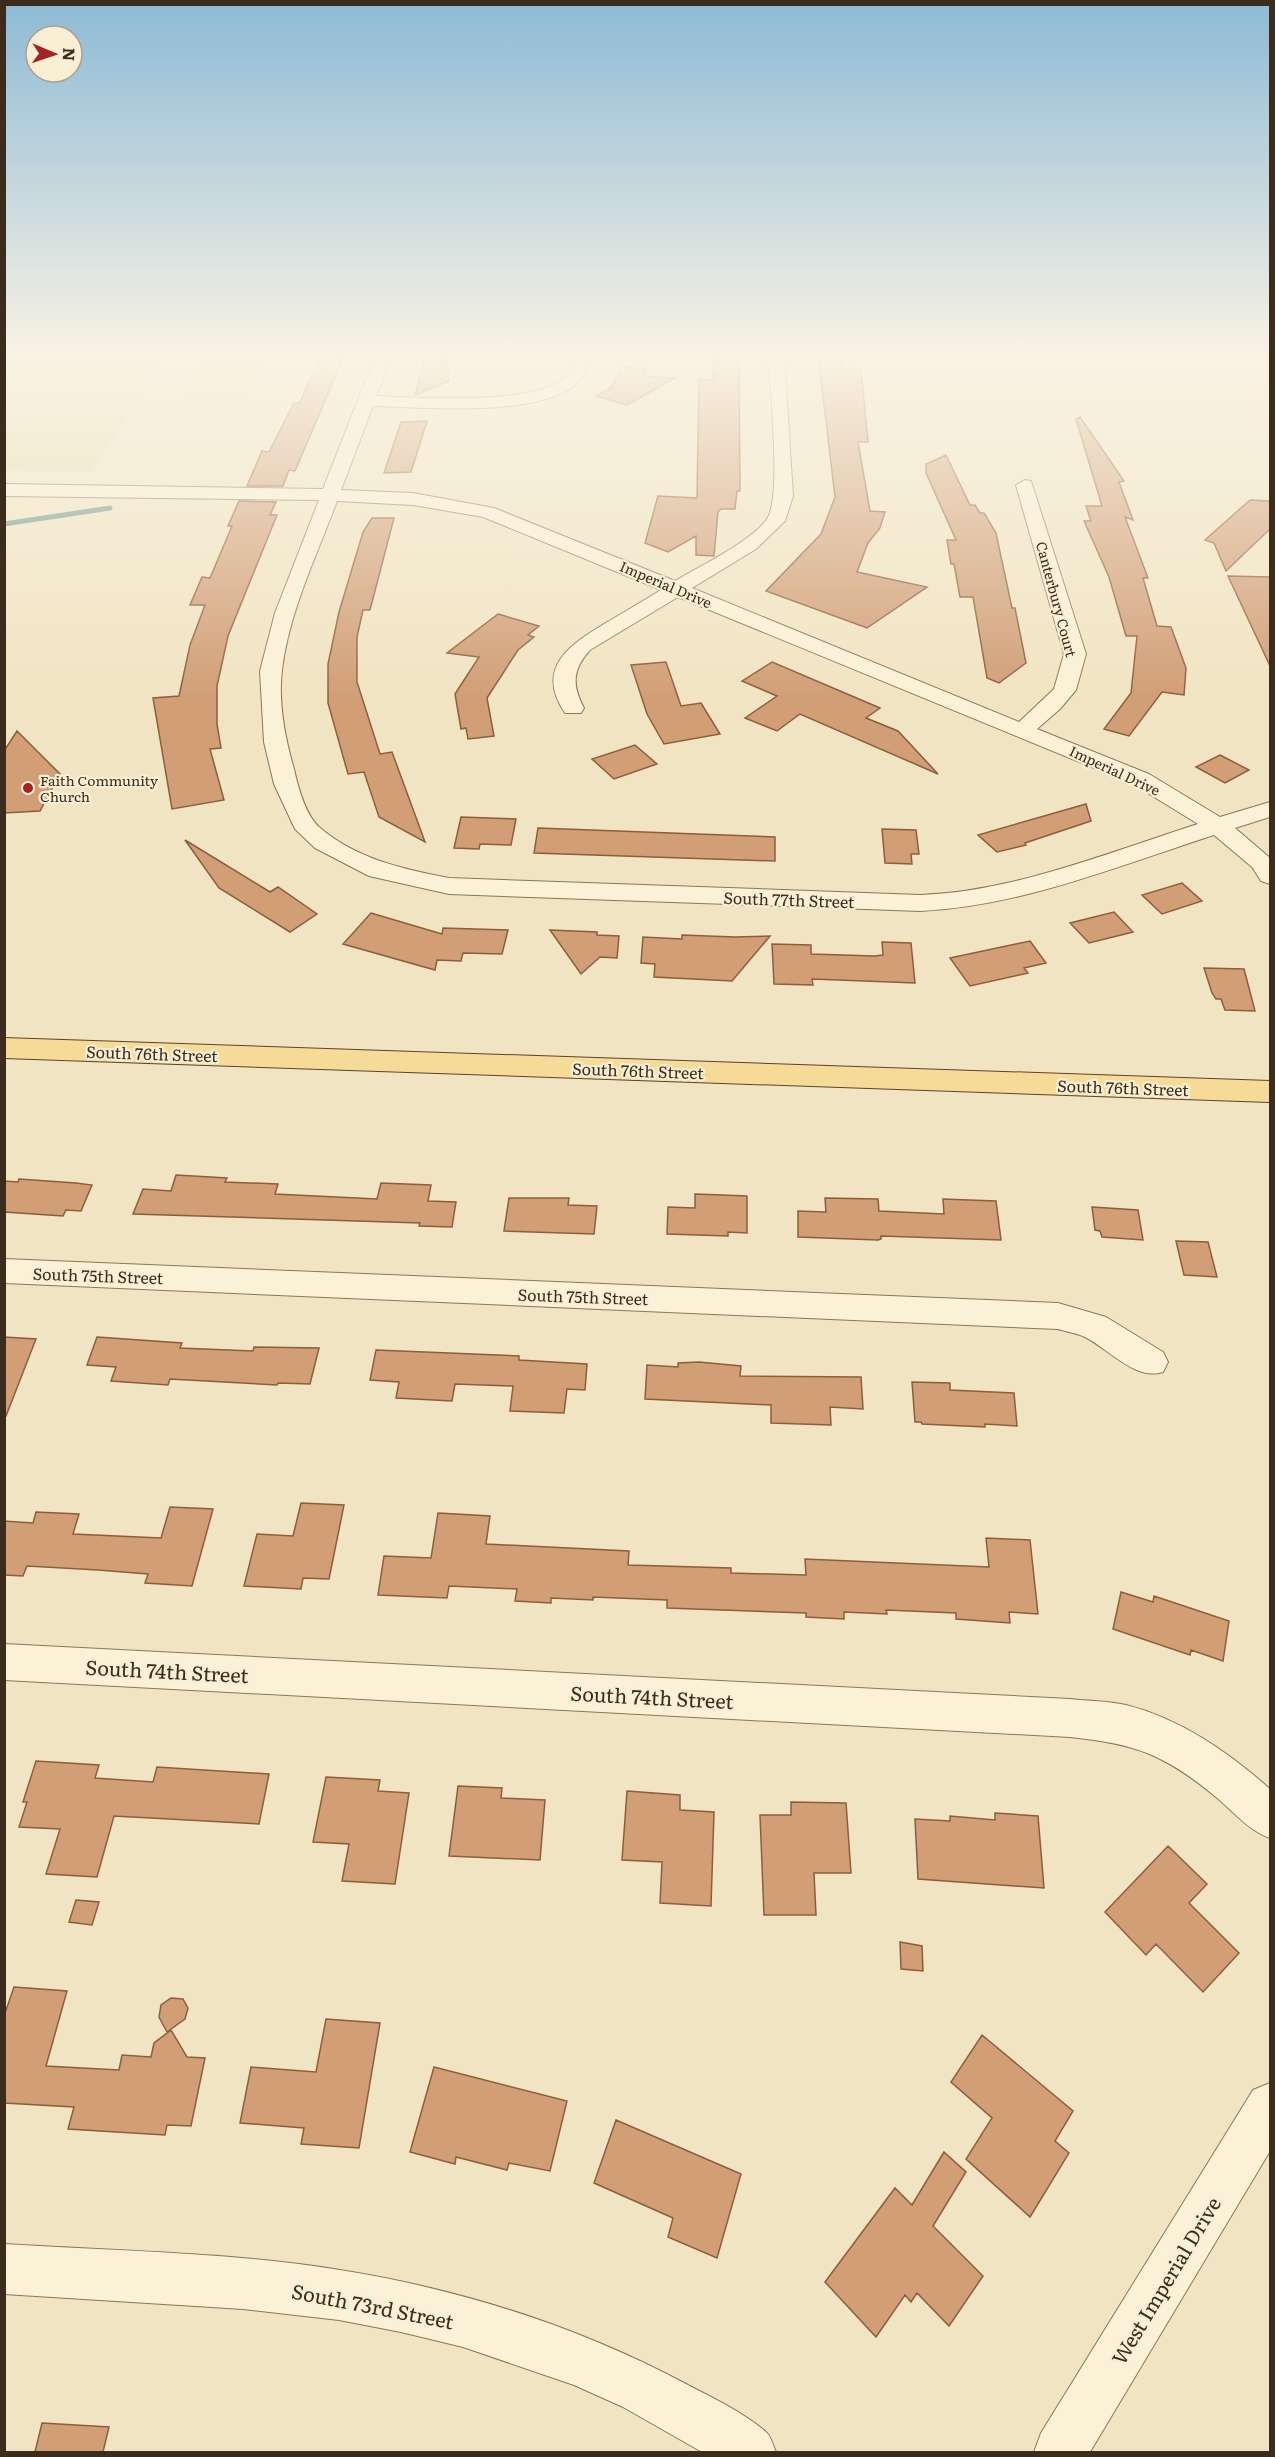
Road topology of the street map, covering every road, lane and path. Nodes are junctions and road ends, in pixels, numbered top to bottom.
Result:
1 (340, 469) edge
2 (782, 469) edge
3 (1025, 485) dead end
4 (4, 490) edge
5 (330, 495) junction
6 (678, 590) junction
7 (573, 708) dead end
8 (1024, 729) junction
9 (1270, 809) edge
10 (1218, 826) junction
11 (1270, 876) edge
12 (4, 1048) edge
13 (1270, 1092) edge
14 (4, 1270) edge
15 (1150, 1362) dead end
16 (4, 1662) edge
17 (1270, 1817) edge
18 (1270, 2107) edge
19 (4, 2269) edge
20 (748, 2452) edge
21 (1060, 2452) edge

1 - 5 street
2 - 6 street
3 - 8 street, Canterbury Court
4 - 5 street, Imperial Drive
5 - 6 street, Imperial Drive
5 - 10 street, South 77th Street
6 - 7 street
6 - 8 street, Imperial Drive
8 - 10 street, Imperial Drive
9 - 10 street, South 77th Street
10 - 11 street, Imperial Drive
12 - 13 main road, South 76th Street
14 - 15 street, South 75th Street
16 - 17 street, South 74th Street
18 - 21 street, West Imperial Drive
19 - 20 street, South 73rd Street

